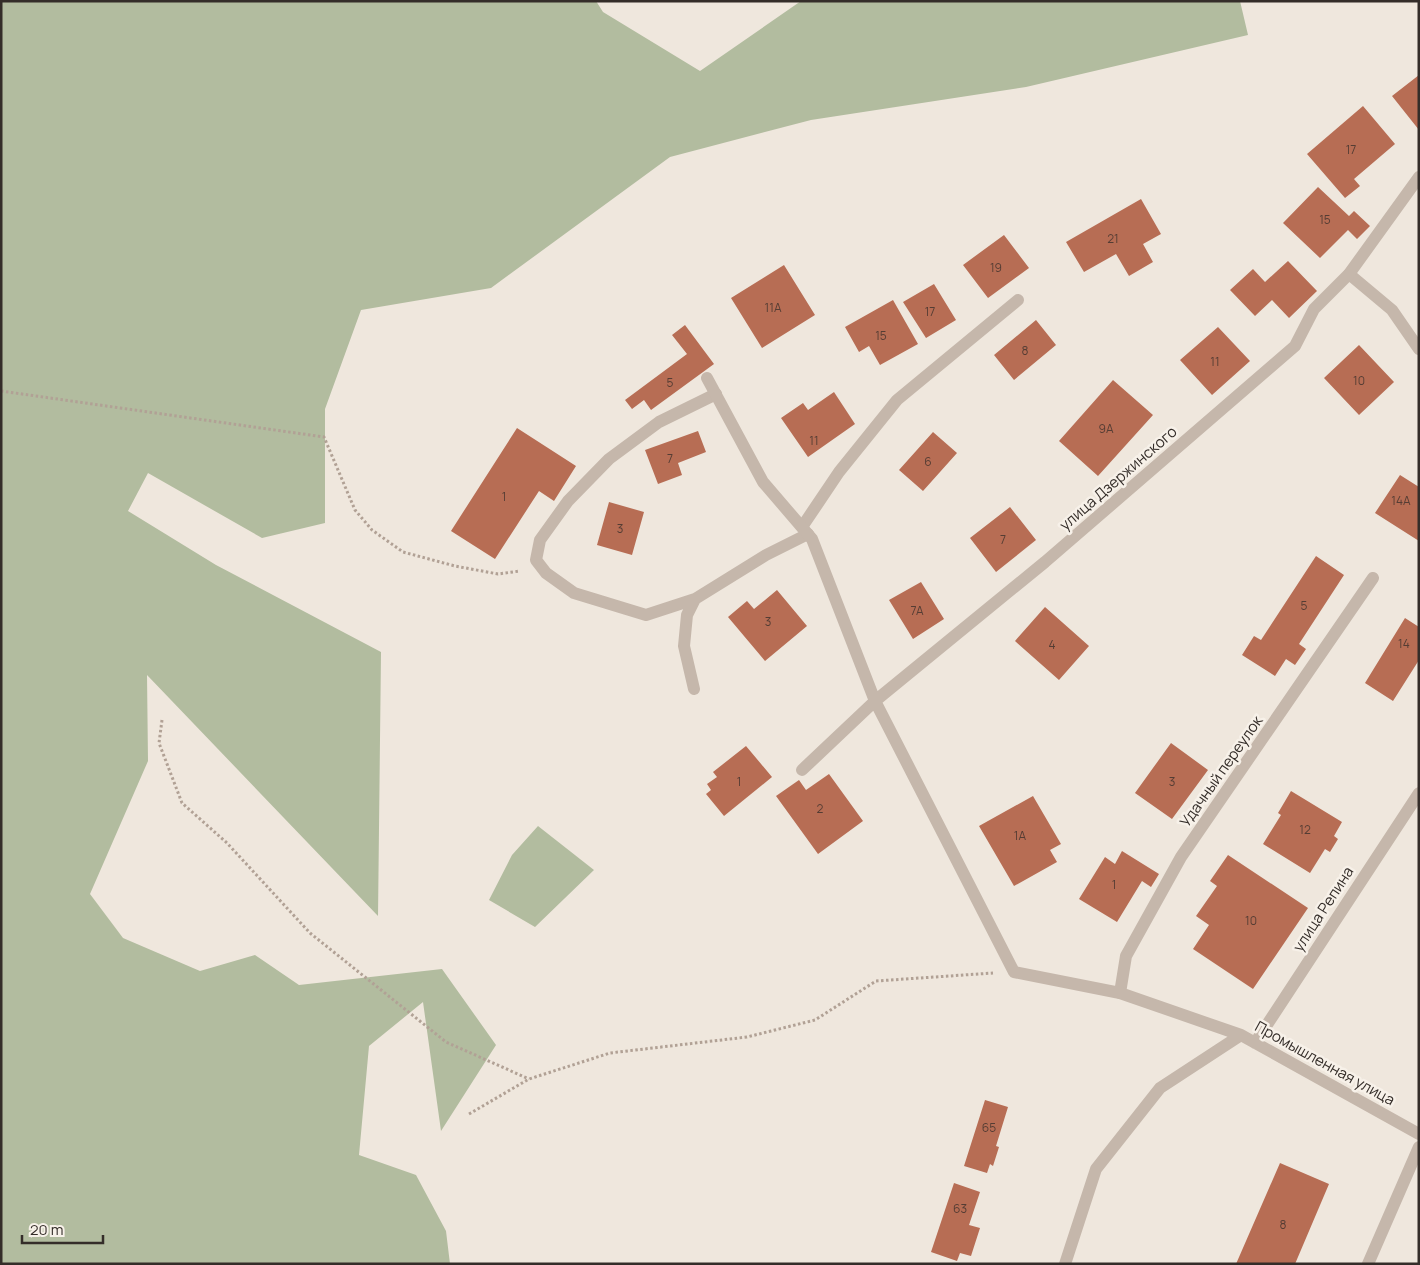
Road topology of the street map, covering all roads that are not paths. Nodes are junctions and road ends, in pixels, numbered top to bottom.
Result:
1 (1419, 177) edge
2 (1350, 274) junction
3 (1018, 300) dead end
4 (1419, 349) edge
5 (707, 378) dead end
6 (716, 394) junction
7 (805, 531) junction
8 (1373, 578) dead end
9 (694, 599) junction
10 (694, 689) dead end
11 (875, 701) junction
12 (802, 770) dead end
13 (1419, 793) edge
14 (1120, 993) junction
15 (1241, 1035) junction
16 (1255, 1043) junction
17 (1419, 1134) edge
18 (1419, 1147) edge
19 (1065, 1264) edge
20 (1368, 1264) edge

1 - 2 street, улица Дзержинского
2 - 4 street
2 - 11 street, улица Дзержинского
3 - 7 street
5 - 6 street
6 - 7 street
6 - 9 street
7 - 9 street
7 - 11 street
8 - 14 street, Удачный переулок
9 - 10 street
11 - 12 street, улица Дзержинского
11 - 14 street, Промышленная улица
13 - 16 street, улица Репина
14 - 15 street, Промышленная улица
15 - 16 street, Промышленная улица
15 - 19 street
16 - 17 street, Промышленная улица
18 - 20 street

